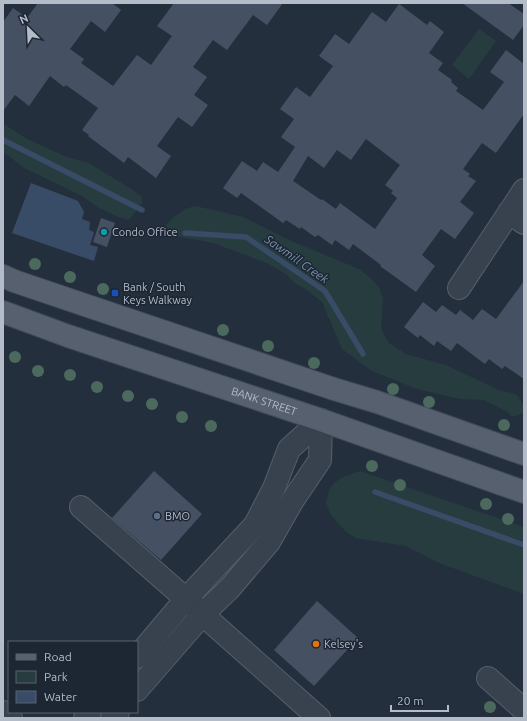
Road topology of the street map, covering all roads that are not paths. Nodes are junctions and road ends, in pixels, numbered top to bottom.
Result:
1 (524, 190) edge
2 (517, 217) edge
3 (3, 276) edge
4 (459, 288) dead end
5 (3, 312) edge
6 (334, 389) junction
7 (321, 420) junction
8 (524, 454) edge
9 (524, 492) edge
10 (81, 507) dead end
11 (186, 600) junction
12 (203, 614) junction
13 (138, 656) edge
14 (488, 678) dead end
15 (138, 689) edge
16 (524, 710) edge
17 (3, 712) edge
18 (11, 718) edge
19 (319, 718) edge

1 - 2 lane
2 - 4 lane
3 - 6 main road
5 - 7 main road, BANK STREET
6 - 7 main road
6 - 8 main road
7 - 9 main road, BANK STREET
7 - 11 lane
7 - 12 lane
10 - 11 lane
11 - 12 lane
11 - 13 lane
12 - 15 lane
12 - 19 lane
14 - 16 lane
17 - 18 lane

